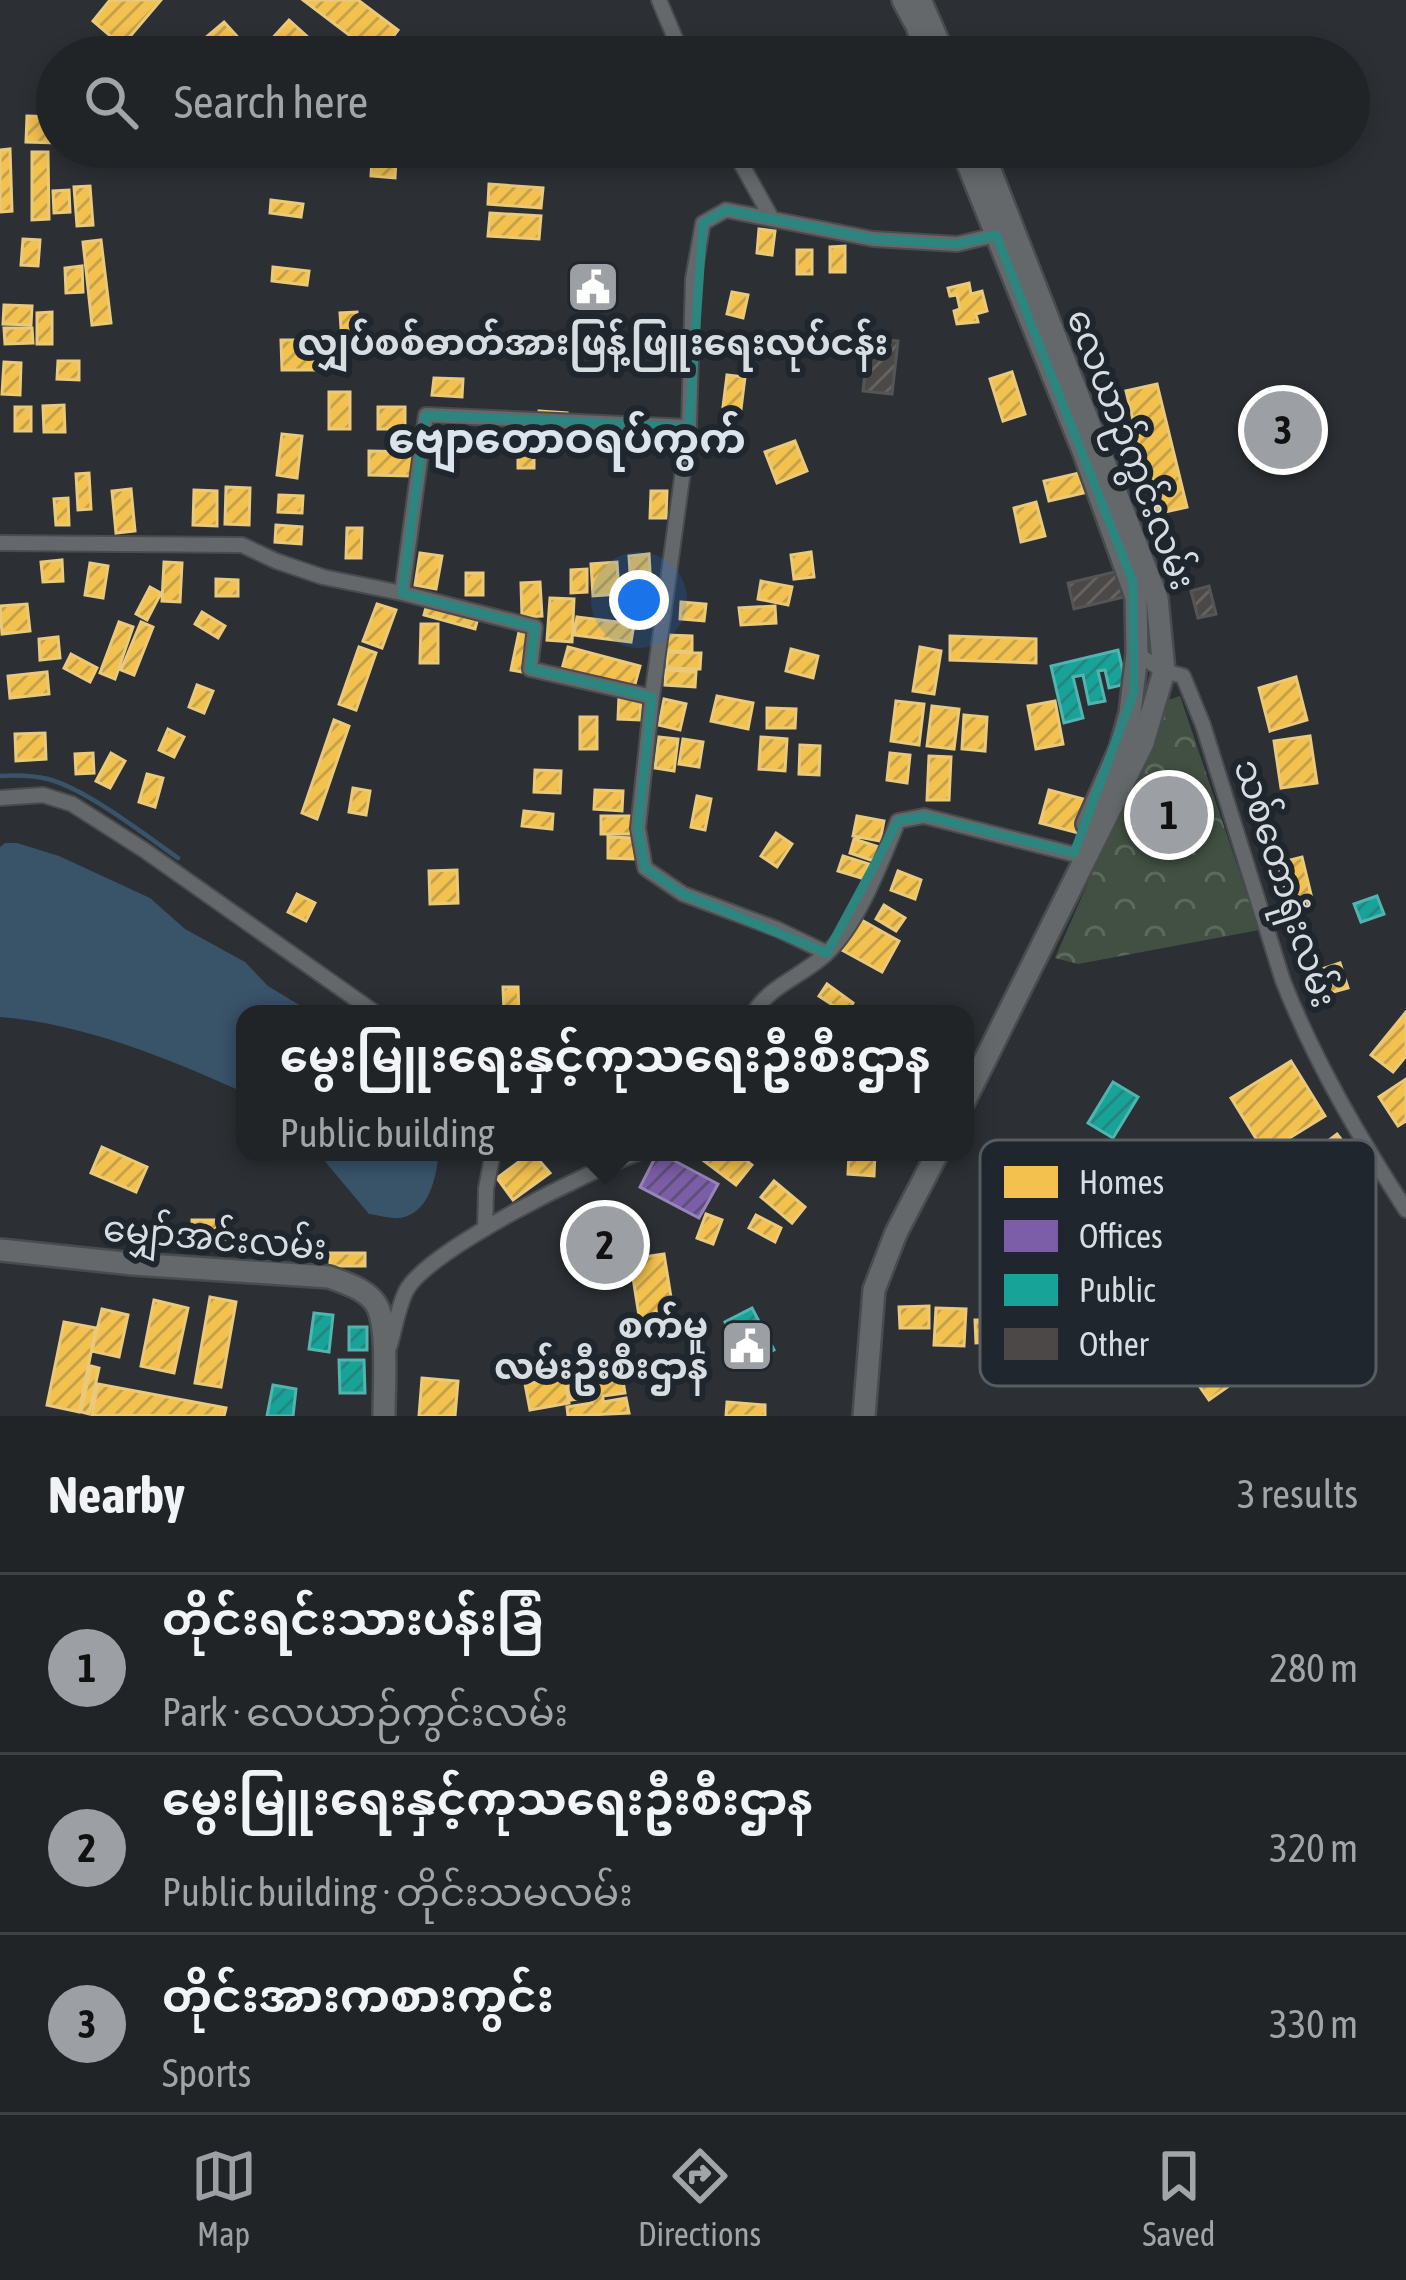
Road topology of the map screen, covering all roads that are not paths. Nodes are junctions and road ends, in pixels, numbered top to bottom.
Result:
1 (659, 0) edge
2 (903, 0) edge
3 (920, 0) edge
4 (674, 36) edge
5 (920, 36) edge
6 (936, 36) edge
7 (744, 168) edge
8 (969, 168) edge
9 (989, 168) edge
10 (772, 219) junction
11 (996, 235) junction
12 (689, 427) junction
13 (0, 544) edge
14 (402, 592) junction
15 (1137, 655) junction
16 (1164, 671) junction
17 (652, 697) junction
18 (0, 798) edge
19 (1080, 855) junction
20 (827, 953) junction
21 (364, 1005) edge
22 (758, 1005) edge
23 (974, 1056) edge
24 (974, 1081) edge
25 (1361, 1140) edge
26 (491, 1161) edge
27 (622, 1161) edge
28 (919, 1161) edge
29 (933, 1161) edge
30 (1376, 1163) edge
31 (1406, 1210) edge
32 (485, 1229) junction
33 (0, 1250) edge
34 (385, 1362) junction
35 (384, 1416) edge
36 (851, 1416) edge
37 (864, 1416) edge

1 - 4 street
2 - 5 street
3 - 6 street
7 - 10 street
8 - 11 street, လေယာဉ်ကွင်းလမ်း
9 - 16 street, လေယာဉ်ကွင်းလမ်း
10 - 11 street
10 - 12 street
11 - 15 street, လေယာဉ်ကွင်းလမ်း
12 - 14 street
12 - 17 street
13 - 14 street
14 - 17 street
15 - 16 street, သစ်တောရုံးလမ်း
15 - 19 street, လေယာဉ်ကွင်းလမ်း
16 - 19 street, လေယာဉ်ကွင်းလမ်း
16 - 25 street, သစ်တောရုံးလမ်း
17 - 20 street
18 - 21 street
19 - 20 street
19 - 23 street, လေယာဉ်ကွင်းလမ်း
19 - 24 street, လေယာဉ်ကွင်းလမ်း
20 - 22 street
26 - 32 street
27 - 32 street
28 - 36 street
29 - 37 street
30 - 31 street, သစ်တောရုံးလမ်း
32 - 34 street
33 - 34 street, မျှော်အင်းလမ်း
34 - 35 street, မျှော်အင်းလမ်း

